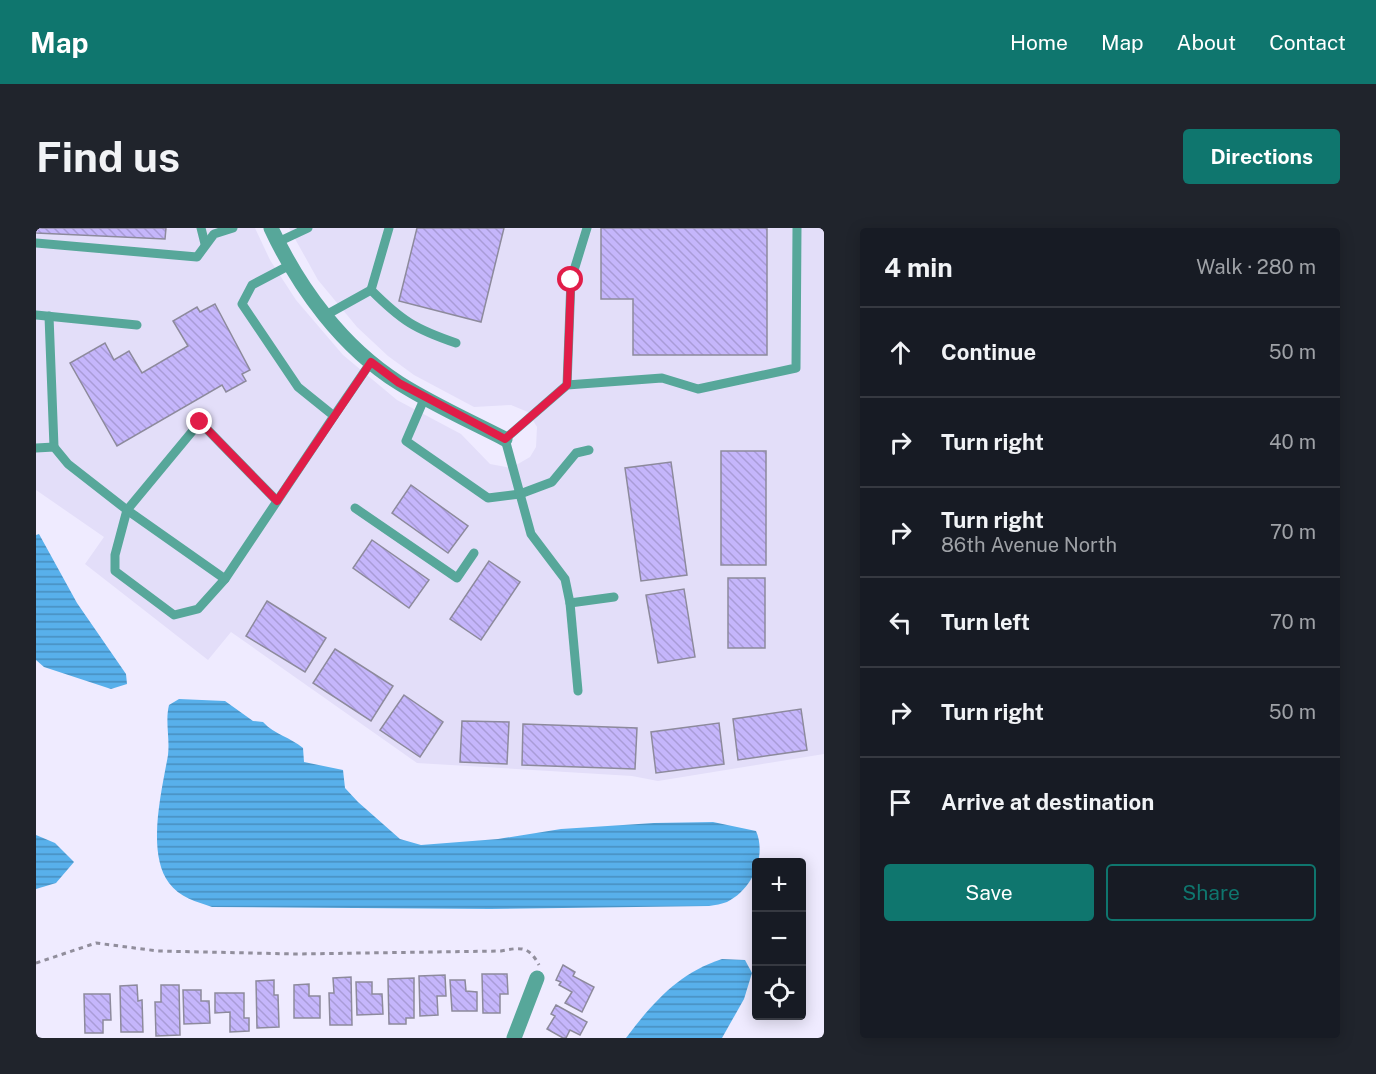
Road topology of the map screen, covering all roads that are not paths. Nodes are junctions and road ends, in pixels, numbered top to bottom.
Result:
1 (201, 228) edge
2 (232, 228) edge
3 (308, 228) edge
4 (389, 228) edge
5 (587, 228) edge
6 (797, 228) edge
7 (274, 235) edge
8 (36, 243) edge
9 (205, 244) junction
10 (290, 265) junction
11 (371, 290) junction
12 (36, 315) edge
13 (326, 315) junction
14 (49, 316) junction
15 (137, 325) dead end
16 (456, 343) dead end
17 (371, 362) junction
18 (567, 385) junction
19 (425, 397) junction
20 (334, 416) junction
21 (505, 439) junction
22 (54, 447) junction
23 (36, 448) edge
24 (589, 450) dead end
25 (520, 494) junction
26 (277, 501) junction
27 (355, 508) dead end
28 (127, 510) junction
29 (474, 553) dead end
30 (225, 579) junction
31 (614, 597) dead end
32 (570, 603) junction
33 (578, 691) dead end
34 (537, 978) road end
35 (514, 1038) edge

1 - 9 lane
2 - 9 lane
3 - 7 lane
4 - 11 lane
5 - 18 lane
6 - 18 lane
7 - 10 street
8 - 9 lane
10 - 13 street
10 - 20 lane
11 - 13 lane
11 - 16 lane
12 - 14 lane
13 - 17 street
14 - 15 lane
14 - 22 lane
17 - 19 street
17 - 20 lane
18 - 21 lane
19 - 21 street
19 - 25 lane
20 - 26 lane
21 - 25 lane
22 - 23 lane
22 - 28 lane
24 - 25 lane
25 - 32 lane
26 - 28 lane
26 - 30 lane
27 - 29 lane
28 - 30 lane
28 - 30 lane
31 - 32 lane
32 - 33 lane
34 - 35 street

